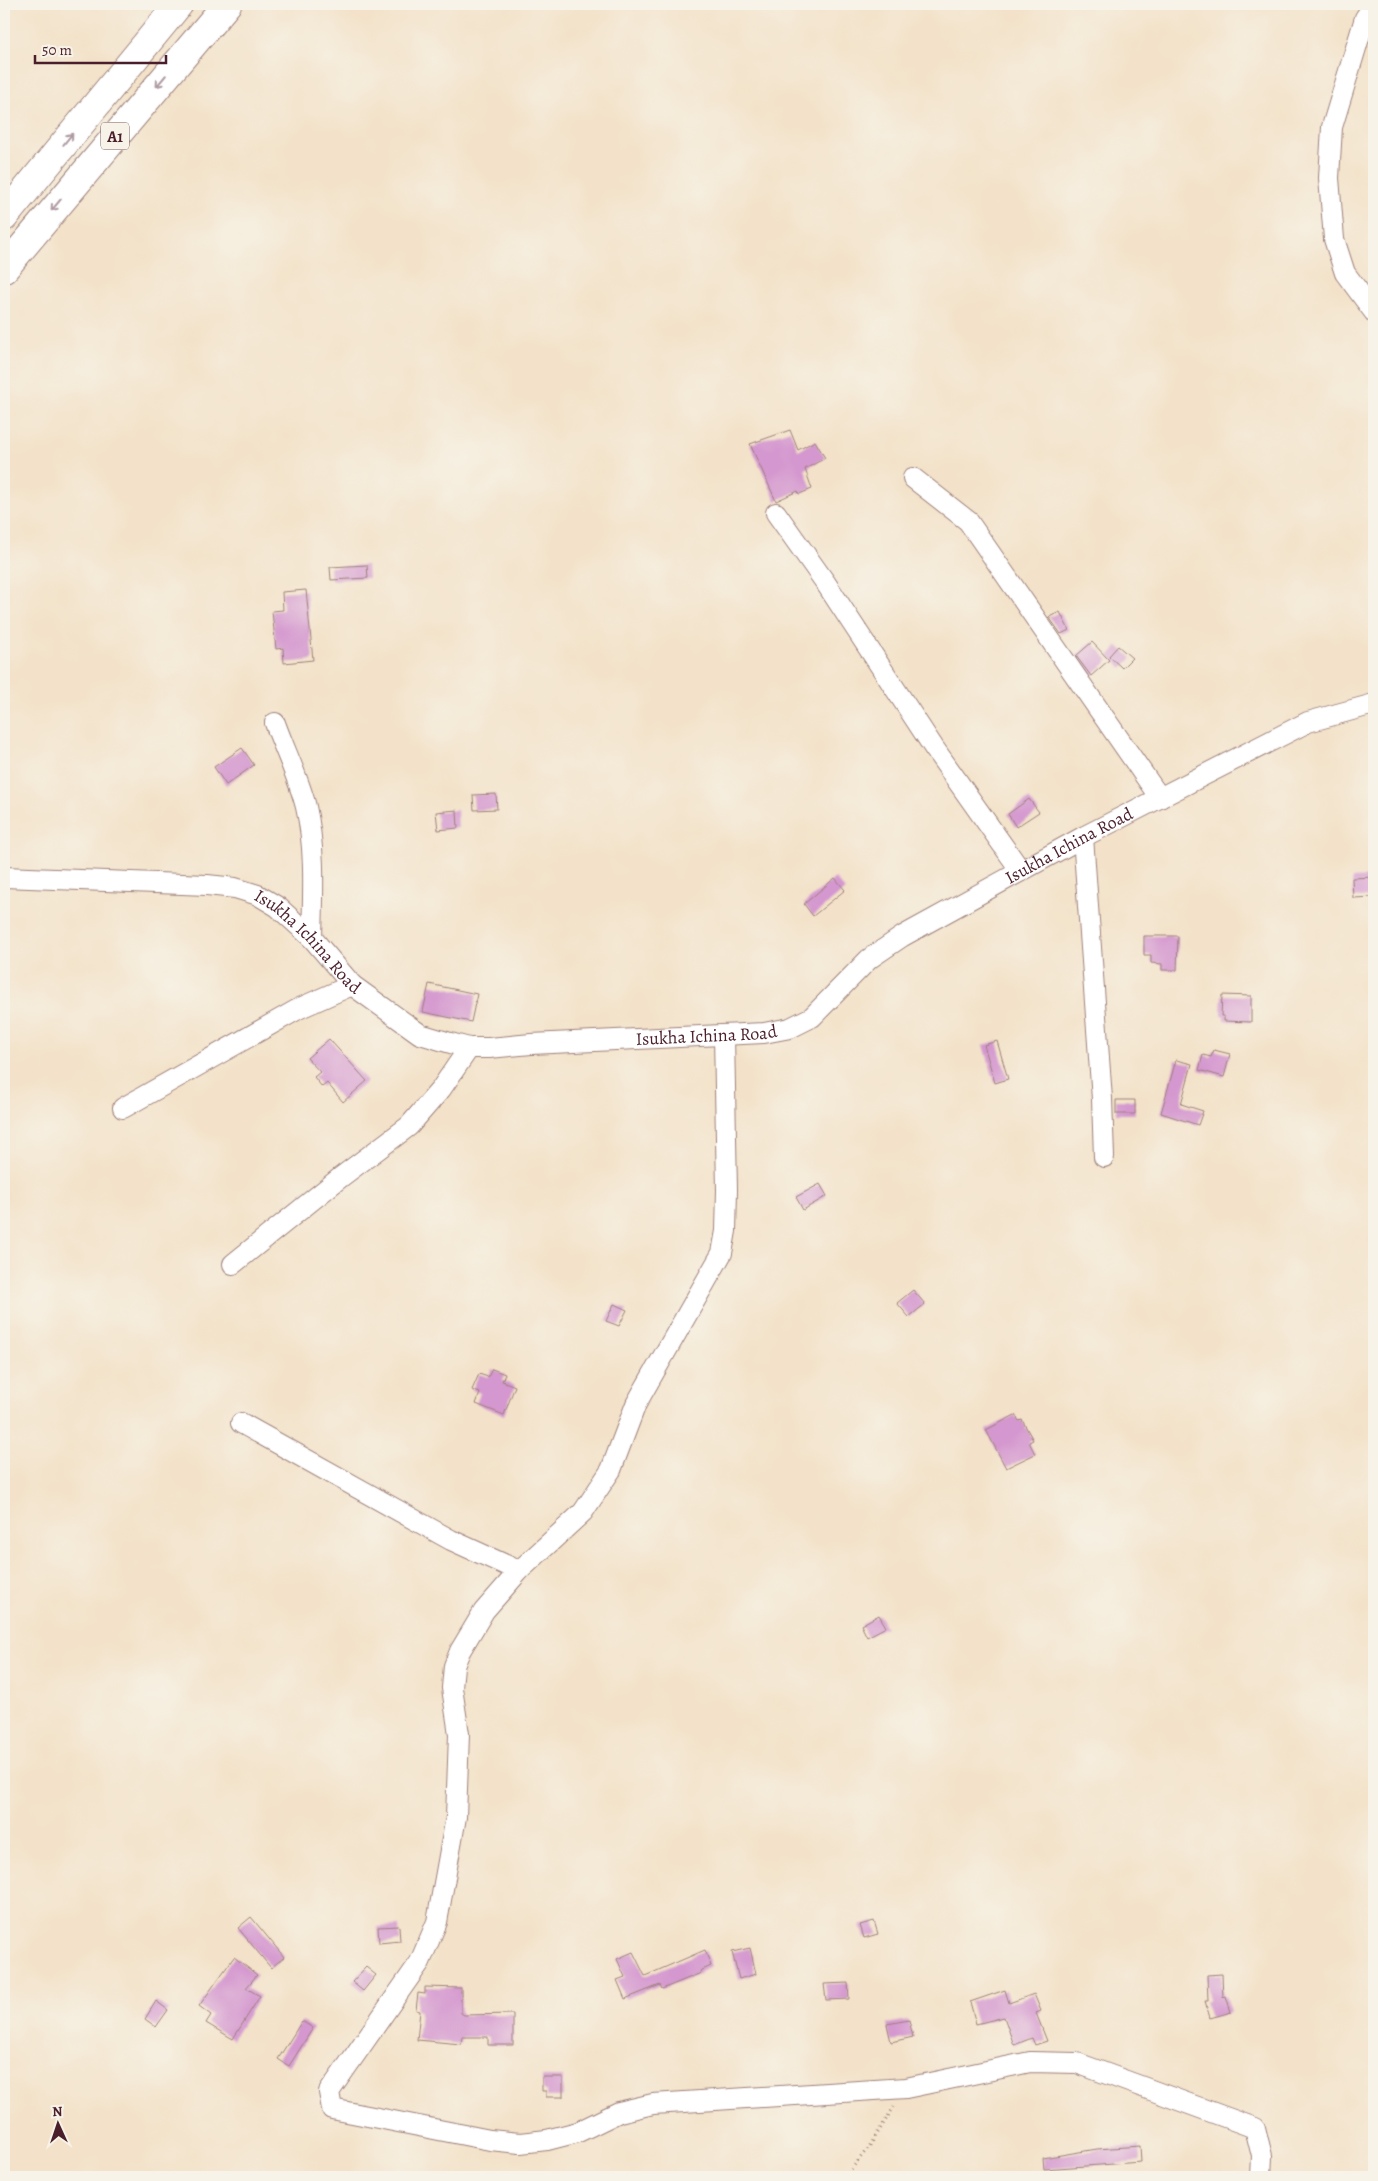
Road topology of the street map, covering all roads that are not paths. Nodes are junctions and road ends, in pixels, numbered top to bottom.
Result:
1 (179, 4) edge
2 (227, 4) edge
3 (1374, 5) edge
4 (4, 217) edge
5 (4, 269) edge
6 (1374, 312) edge
7 (913, 478) dead end
8 (776, 513) dead end
9 (1374, 704) edge
10 (275, 724) dead end
11 (1160, 798) junction
12 (1083, 837) junction
13 (1021, 872) junction
14 (4, 876) edge
15 (312, 938) junction
16 (352, 985) junction
17 (724, 1036) junction
18 (469, 1048) junction
19 (123, 1108) dead end
20 (1104, 1158) dead end
21 (233, 1264) dead end
22 (241, 1423) dead end
23 (519, 1572) junction
24 (1261, 2177) edge

4 -> 1 highway, A1
2 -> 5 highway, A1
3 - 6 street
7 - 11 street
8 - 13 street
9 - 11 street, Isukha Ichina Road
10 - 15 street
11 - 12 street, Isukha Ichina Road
12 - 13 street, Isukha Ichina Road
12 - 20 street
13 - 17 street, Isukha Ichina Road
14 - 15 street, Isukha Ichina Road
15 - 16 street, Isukha Ichina Road
16 - 18 street, Isukha Ichina Road
16 - 19 street
17 - 18 street, Isukha Ichina Road
17 - 23 street
18 - 21 street
22 - 23 street
23 - 24 street

